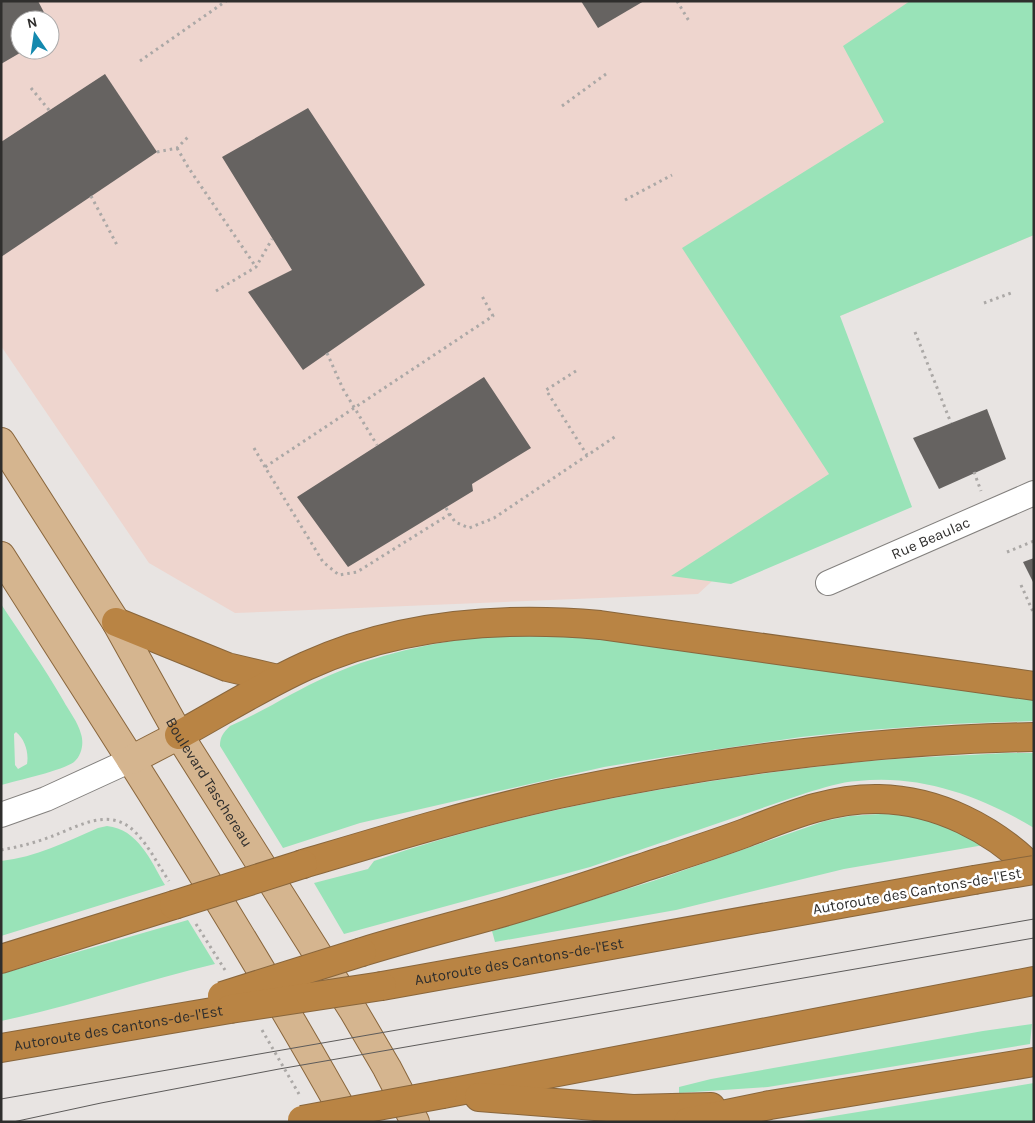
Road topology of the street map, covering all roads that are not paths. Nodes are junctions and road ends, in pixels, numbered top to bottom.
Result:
1 (1, 442) edge
2 (1034, 493) edge
3 (1, 556) edge
4 (828, 583) dead end
5 (116, 622) junction
6 (278, 679) junction
7 (1034, 686) edge
8 (179, 735) junction
9 (1034, 736) edge
10 (131, 760) junction
11 (1, 815) edge
12 (1034, 870) edge
13 (1, 958) edge
14 (1027, 982) edge
15 (226, 1003) junction
16 (1, 1048) edge
17 (1031, 1062) edge
18 (444, 1094) junction
19 (770, 1105) junction
20 (298, 1121) edge
21 (349, 1122) edge
22 (416, 1122) edge
23 (688, 1122) edge

1 - 5 main road, Boulevard Taschereau
2 - 4 street, Rue Beaulac
3 - 10 main road
5 - 6 highway
5 - 8 main road, Boulevard Taschereau
6 - 7 highway
6 - 8 highway
8 - 10 main road
8 - 22 main road, Boulevard Taschereau
9 - 13 highway, bridge
10 - 11 street
10 - 21 main road
12 - 15 highway, Autoroute des Cantons-de-l'Est, bridge
12 - 15 highway, bridge
14 - 18 highway
15 - 16 highway, Autoroute des Cantons-de-l'Est
17 - 19 highway
18 - 19 highway
18 - 20 highway, bridge
19 - 23 highway

